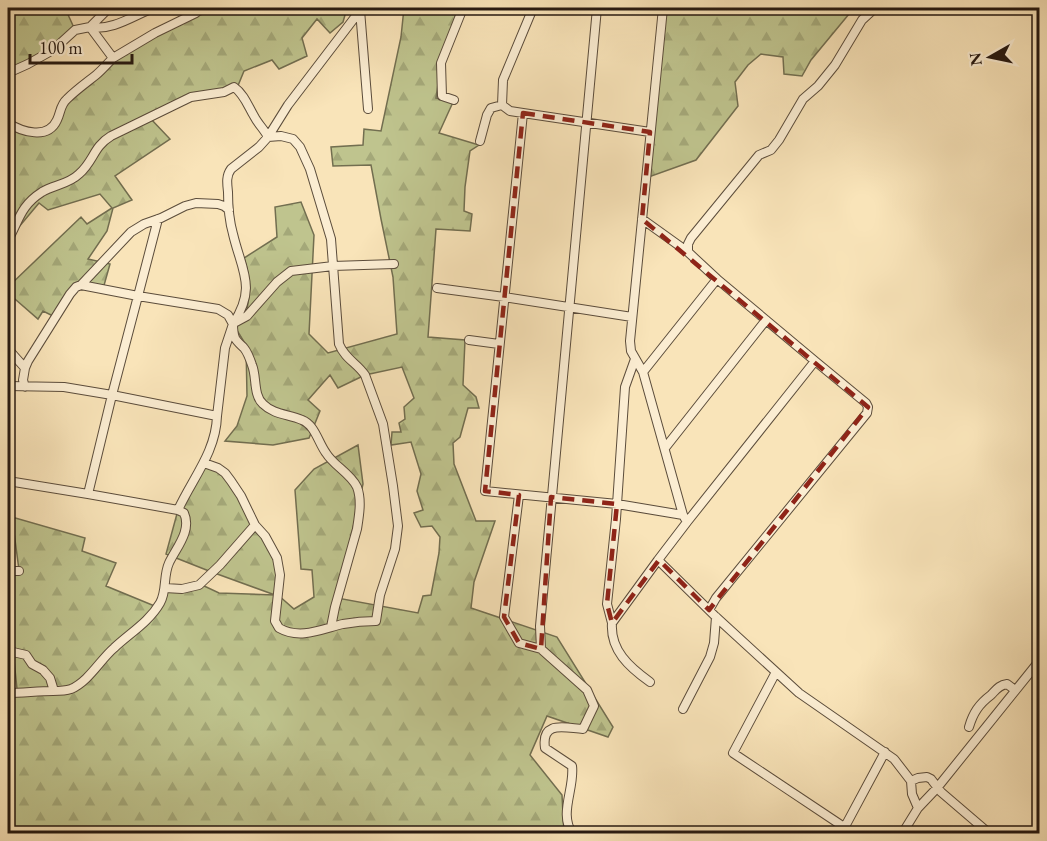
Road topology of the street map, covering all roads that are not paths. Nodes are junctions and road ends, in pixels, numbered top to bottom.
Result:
1 (109, 8) edge
2 (153, 8) edge
3 (198, 8) edge
4 (463, 8) edge
5 (533, 8) edge
6 (597, 8) edge
7 (663, 8) edge
8 (875, 8) edge
9 (361, 9) edge
10 (90, 27) junction
11 (113, 58) junction
12 (8, 73) edge
13 (454, 100) dead end
14 (502, 105) junction
15 (368, 109) dead end
16 (523, 113) junction
17 (586, 122) junction
18 (8, 123) edge
19 (650, 132) junction
20 (268, 137) junction
21 (480, 141) dead end
22 (229, 210) junction
23 (158, 219) junction
24 (642, 219) junction
25 (8, 240) edge
26 (688, 252) junction
27 (394, 264) dead end
28 (333, 266) junction
29 (717, 279) junction
30 (81, 285) junction
31 (437, 288) dead end
32 (138, 296) junction
33 (504, 297) junction
34 (569, 307) junction
35 (632, 317) junction
36 (766, 320) junction
37 (232, 324) junction
38 (468, 340) dead end
39 (499, 344) junction
40 (8, 349) edge
41 (635, 359) junction
42 (815, 361) junction
43 (25, 368) junction
44 (643, 372) junction
45 (8, 386) edge
46 (25, 387) junction
47 (112, 395) junction
48 (217, 416) junction
49 (665, 448) junction
50 (204, 464) junction
51 (8, 481) edge
52 (88, 494) junction
53 (519, 495) junction
54 (551, 497) junction
55 (617, 504) junction
56 (178, 510) junction
57 (685, 519) junction
58 (255, 525) junction
59 (658, 560) junction
60 (8, 571) edge
61 (19, 571) dead end
62 (165, 588) junction
63 (709, 610) junction
64 (716, 617) junction
65 (612, 622) junction
66 (331, 627) junction
67 (541, 649) junction
68 (8, 653) edge
69 (1040, 660) edge
70 (776, 672) junction
71 (650, 682) dead end
72 (1015, 690) junction
73 (54, 691) junction
74 (8, 693) edge
75 (683, 709) dead end
76 (969, 728) dead end
77 (885, 752) junction
78 (912, 781) junction
79 (937, 788) junction
80 (918, 808) junction
81 (842, 830) edge
82 (573, 834) edge
83 (902, 834) edge
84 (990, 834) edge

1 - 10 street
2 - 10 street
3 - 11 street
4 - 13 street
5 - 14 street
6 - 17 street
7 - 19 street
8 - 26 street
9 - 15 street
9 - 20 street
10 - 11 street
10 - 12 street
11 - 18 street
14 - 16 street
14 - 21 street
16 - 17 street
16 - 33 street
17 - 19 street
17 - 34 street
19 - 24 street
20 - 22 street
20 - 25 street
20 - 28 street
22 - 23 street
22 - 37 street
23 - 30 street
23 - 32 street
24 - 26 street
24 - 35 street
26 - 29 street
27 - 28 street
28 - 37 street
28 - 66 street
29 - 36 street
29 - 44 street
30 - 32 street
30 - 43 street
31 - 33 street
32 - 37 street
32 - 47 street
33 - 34 street
33 - 39 street
34 - 35 street
34 - 54 street
35 - 41 street
36 - 42 street
36 - 49 street
37 - 48 street
37 - 66 street
38 - 39 street
39 - 53 street
40 - 43 street
41 - 44 street
41 - 55 street
42 - 57 street
42 - 63 street
43 - 46 street
44 - 49 street
45 - 46 street
46 - 47 street
47 - 48 street
47 - 52 street
48 - 50 street
49 - 57 street
50 - 56 street
50 - 58 street
51 - 52 street
52 - 56 street
53 - 54 street
53 - 67 street
54 - 55 street
54 - 67 street
55 - 57 street
55 - 65 street
56 - 62 street
57 - 59 street
58 - 62 street
58 - 66 street
59 - 63 street
59 - 65 street
60 - 61 street
62 - 73 street
63 - 64 street
64 - 70 street
64 - 75 street
65 - 71 street
67 - 82 street
68 - 73 street
69 - 72 street
70 - 77 street
70 - 81 street
72 - 76 street
72 - 79 street
73 - 74 street
77 - 78 street
77 - 81 street
78 - 79 street
78 - 80 street
79 - 80 street
79 - 84 street
80 - 83 street

